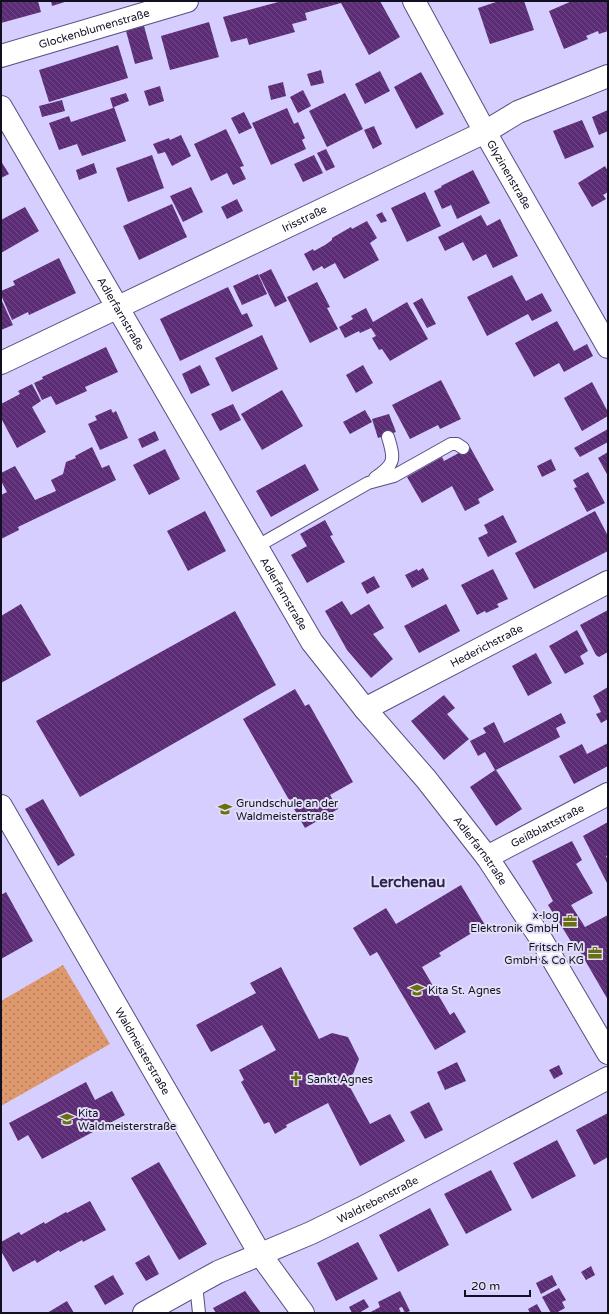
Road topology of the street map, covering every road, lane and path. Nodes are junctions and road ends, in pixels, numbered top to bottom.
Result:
1 (187, 1) edge
2 (414, 1) edge
3 (1, 56) edge
4 (608, 76) edge
5 (1, 107) edge
6 (485, 132) junction
7 (117, 307) junction
8 (608, 347) edge
9 (1, 362) edge
10 (388, 437) dead end
11 (463, 448) dead end
12 (368, 483) junction
13 (256, 547) junction
14 (608, 582) edge
15 (365, 709) junction
16 (608, 794) edge
17 (1, 806) edge
18 (487, 857) junction
19 (608, 1053) edge
20 (608, 1078) edge
21 (260, 1254) junction
22 (196, 1284) junction
23 (144, 1313) edge
24 (199, 1313) edge
25 (303, 1313) edge

1 - 3 street, Glockenblumenstraße
2 - 6 street, Glyzinenstraße
4 - 6 street, Irisstraße
5 - 7 street, Adlerfarnstraße
6 - 7 street, Irisstraße
6 - 8 street, Glyzinenstraße
7 - 9 street, Irisstraße
7 - 13 street, Adlerfarnstraße
10 - 12 lane
11 - 12 lane
12 - 13 lane
13 - 15 street, Adlerfarnstraße
14 - 15 street, Hederichstraße
15 - 18 street, Adlerfarnstraße
16 - 18 street, Geißblattstraße
17 - 21 street, Waldmeisterstraße
18 - 19 street, Adlerfarnstraße
20 - 21 street, Waldrebenstraße
21 - 22 street, Waldrebenstraße
21 - 25 street, Waldmeisterstraße
22 - 23 street, Waldrebenstraße
22 - 24 lane

